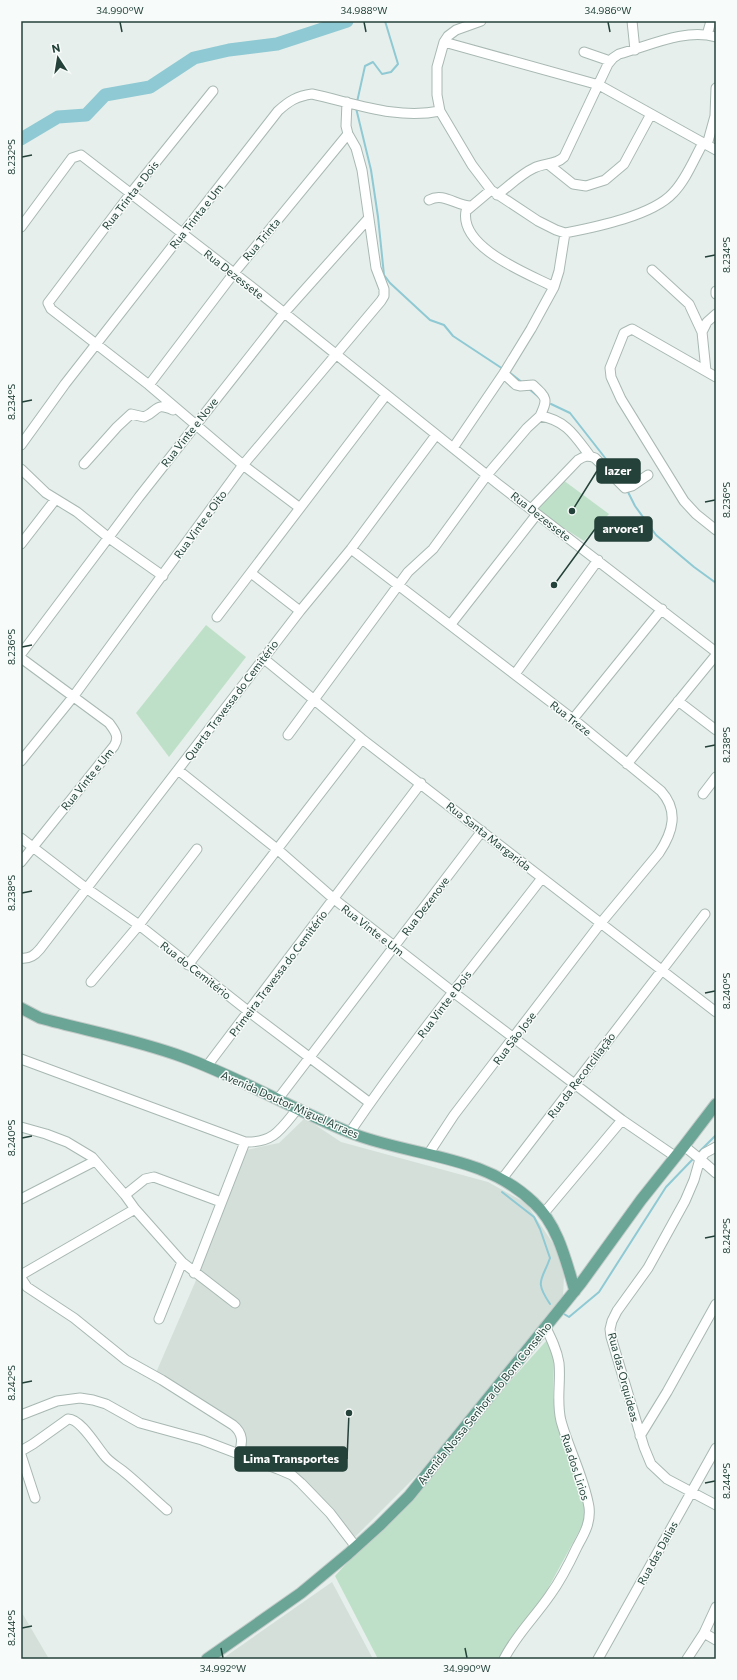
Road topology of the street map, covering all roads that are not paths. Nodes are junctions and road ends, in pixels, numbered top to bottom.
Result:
1 (481, 21) edge
2 (632, 21) edge
3 (711, 21) edge
4 (712, 36) edge
5 (444, 42) junction
6 (635, 50) junction
7 (584, 52) dead end
8 (610, 61) junction
9 (599, 85) junction
10 (716, 88) edge
11 (213, 91) dead end
12 (349, 102) junction
13 (440, 112) junction
14 (651, 114) junction
15 (348, 134) junction
16 (705, 144) junction
17 (716, 150) edge
18 (548, 164) junction
19 (494, 192) junction
20 (131, 193) junction
21 (429, 200) dead end
22 (471, 206) junction
23 (368, 219) junction
24 (21, 227) edge
25 (183, 233) junction
26 (565, 233) junction
27 (652, 270) dead end
28 (234, 273) junction
29 (554, 287) junction
30 (716, 291) edge
31 (716, 294) edge
32 (284, 313) junction
33 (716, 314) edge
34 (702, 332) junction
35 (97, 344) junction
36 (336, 354) junction
37 (505, 371) junction
38 (706, 371) junction
39 (716, 377) edge
40 (149, 385) junction
41 (386, 395) junction
42 (181, 414) junction
43 (540, 416) junction
44 (194, 426) junction
45 (436, 435) junction
46 (21, 444) edge
47 (453, 448) junction
48 (590, 456) junction
49 (84, 464) dead end
50 (243, 466) junction
51 (21, 469) edge
52 (488, 475) junction
53 (648, 475) dead end
54 (55, 500) junction
55 (300, 508) junction
56 (534, 512) junction
57 (716, 530) edge
58 (109, 538) junction
59 (21, 544) edge
60 (351, 549) junction
61 (598, 560) junction
62 (251, 573) junction
63 (163, 576) junction
64 (398, 585) junction
65 (662, 609) junction
66 (300, 611) junction
67 (217, 617) dead end
68 (451, 624) junction
69 (716, 653) edge
70 (21, 654) edge
71 (21, 658) edge
72 (263, 658) junction
73 (515, 674) junction
74 (73, 697) junction
75 (314, 701) junction
76 (678, 701) junction
77 (573, 718) junction
78 (716, 730) edge
79 (288, 735) dead end
80 (362, 739) junction
81 (21, 761) edge
82 (628, 764) junction
83 (178, 770) junction
84 (716, 777) edge
85 (421, 783) junction
86 (703, 794) dead end
87 (482, 831) junction
88 (21, 838) edge
89 (32, 848) junction
90 (197, 849) dead end
91 (277, 849) junction
92 (21, 862) edge
93 (542, 878) junction
94 (86, 888) junction
95 (334, 899) junction
96 (705, 914) dead end
97 (600, 924) junction
98 (138, 925) junction
99 (394, 946) junction
100 (21, 958) edge
101 (188, 965) junction
102 (661, 970) junction
103 (91, 982) dead end
104 (453, 992) junction
105 (21, 1008) edge
106 (248, 1011) junction
107 (716, 1012) edge
108 (514, 1039) junction
109 (309, 1058) junction
110 (21, 1059) edge
111 (207, 1066) junction
112 (574, 1084) junction
113 (278, 1099) junction
114 (370, 1102) junction
115 (716, 1104) edge
116 (298, 1108) junction
117 (622, 1120) junction
118 (21, 1127) edge
119 (350, 1132) junction
120 (244, 1142) junction
121 (684, 1146) junction
122 (716, 1147) edge
123 (429, 1153) junction
124 (676, 1157) junction
125 (700, 1159) junction
126 (95, 1161) junction
127 (716, 1172) edge
128 (502, 1179) junction
129 (125, 1195) junction
130 (21, 1199) edge
131 (220, 1202) junction
132 (135, 1209) junction
133 (544, 1213) junction
134 (182, 1262) junction
135 (194, 1273) junction
136 (21, 1276) edge
137 (575, 1291) junction
138 (235, 1303) dead end
139 (716, 1304) edge
140 (159, 1319) dead end
141 (545, 1326) junction
142 (21, 1415) edge
143 (640, 1436) junction
144 (716, 1448) edge
145 (21, 1451) edge
146 (239, 1454) junction
147 (21, 1455) edge
148 (691, 1491) junction
149 (35, 1498) dead end
150 (716, 1505) edge
151 (167, 1510) dead end
152 (356, 1547) junction
153 (716, 1607) edge
154 (704, 1633) junction
155 (716, 1640) edge
156 (207, 1659) edge
157 (504, 1659) edge
158 (598, 1659) edge
159 (688, 1659) edge

1 - 5 street
2 - 6 street
3 - 4 street
4 - 6 street
5 - 9 street
5 - 13 street
6 - 8 street
7 - 8 street
8 - 9 street
9 - 14 street
9 - 18 street
10 - 16 street
11 - 20 street, Rua Trinta e Dois
12 - 13 street
12 - 15 street
12 - 25 street, Rua Trinta e Um
13 - 19 street
14 - 16 street
14 - 18 street
15 - 23 street
15 - 28 street, Rua Trinta
16 - 17 street
16 - 26 street
18 - 19 street
19 - 22 street
19 - 26 street
20 - 24 street, Rua Dezessete
20 - 25 street, Rua Dezessete
20 - 35 street, Rua Trinta e Dois
21 - 22 street
22 - 29 street
23 - 32 street, Rua Vinte e Nove
23 - 36 street, Rua Vinte e Oito
25 - 28 street, Rua Dezessete
25 - 35 street, Rua Trinta e Um
26 - 29 street
27 - 34 street
28 - 32 street, Rua Dezessete
28 - 40 street, Rua Trinta
29 - 37 street
30 - 31 street
32 - 36 street, Rua Dezessete
32 - 44 street, Rua Vinte e Nove
33 - 34 street
34 - 38 street
35 - 40 street
35 - 46 street
36 - 41 street, Rua Dezessete
36 - 50 street, Rua Vinte e Oito
37 - 43 street
37 - 47 street
38 - 39 street
38 - 57 street
40 - 42 street
41 - 45 street, Rua Dezessete
41 - 55 street
42 - 44 street
42 - 49 street
43 - 48 street
43 - 52 street
44 - 50 street
44 - 58 street, Rua Vinte e Nove
45 - 47 street, Rua Dezessete
45 - 60 street, Quarta Travessa do Cemitério
47 - 52 street, Rua Dezessete
48 - 53 street
48 - 56 street
50 - 55 street
50 - 63 street, Rua Vinte e Oito
51 - 54 street
52 - 56 street, Rua Dezessete
52 - 64 street
54 - 58 street
54 - 59 street
55 - 62 street
56 - 61 street, Rua Dezessete
56 - 68 street
58 - 63 street
58 - 70 street, Rua Vinte e Nove
60 - 64 street, Rua Treze
60 - 66 street, Quarta Travessa do Cemitério
61 - 65 street, Rua Dezessete
61 - 73 street
62 - 66 street
62 - 67 street
63 - 74 street, Rua Vinte e Oito
64 - 68 street, Rua Treze
64 - 75 street
65 - 69 street, Rua Dezessete
65 - 77 street
66 - 72 street, Quarta Travessa do Cemitério
68 - 73 street, Rua Treze
69 - 76 street
71 - 74 street, Rua Vinte e Um
72 - 75 street, Rua Santa Margarida
72 - 83 street, Quarta Travessa do Cemitério
73 - 77 street, Rua Treze
74 - 81 street, Rua Vinte e Oito
74 - 89 street, Rua Vinte e Um
75 - 79 street
75 - 80 street, Rua Santa Margarida
76 - 78 street
76 - 82 street
77 - 82 street, Rua Treze
80 - 85 street, Rua Santa Margarida
80 - 91 street
82 - 97 street, Rua Treze
83 - 91 street, Rua Vinte e Um
83 - 94 street, Quarta Travessa do Cemitério
84 - 86 street
85 - 87 street, Rua Santa Margarida
85 - 95 street, Primeira Travessa do Cemitério
87 - 93 street, Rua Santa Margarida
87 - 99 street, Rua Dezenove
88 - 89 street, Rua do Cemitério
89 - 92 street, Rua Vinte e Um
89 - 94 street, Rua do Cemitério
90 - 98 street
91 - 95 street, Rua Vinte e Um
91 - 101 street
93 - 97 street, Rua Santa Margarida
93 - 104 street, Rua Vinte e Dois
94 - 98 street, Rua do Cemitério
94 - 100 street, Quarta Travessa do Cemitério
95 - 99 street, Rua Vinte e Um
95 - 106 street, Primeira Travessa do Cemitério
96 - 102 street, Rua da Reconciliação
97 - 102 street, Rua Santa Margarida
97 - 108 street, Rua São Jose
98 - 101 street, Rua do Cemitério
98 - 103 street
99 - 104 street, Rua Vinte e Um
99 - 109 street, Rua Dezenove
101 - 106 street, Rua do Cemitério
102 - 107 street, Rua Santa Margarida
102 - 112 street, Rua da Reconciliação
104 - 108 street, Rua Vinte e Um
104 - 114 street, Rua Vinte e Dois
105 - 111 main road, Avenida Doutor Miguel Arraes
106 - 109 street, Rua do Cemitério
106 - 111 street, Primeira Travessa do Cemitério
108 - 112 street, Rua Vinte e Um
108 - 123 street, Rua São Jose
109 - 113 street, Rua Dezenove
109 - 114 street, Rua do Cemitério
110 - 120 street
111 - 113 main road, Avenida Doutor Miguel Arraes
112 - 117 street, Rua Vinte e Um
112 - 128 street, Rua da Reconciliação
113 - 116 main road, Avenida Doutor Miguel Arraes
114 - 119 street, Rua Vinte e Dois
115 - 121 main road, Avenida Nossa Senhora do Bom Conselho
116 - 119 main road, Avenida Doutor Miguel Arraes
116 - 120 street
117 - 124 street, Rua Vinte e Um
117 - 133 street
118 - 126 street
119 - 123 main road, Avenida Doutor Miguel Arraes
120 - 131 street
121 - 124 main road, Avenida Nossa Senhora do Bom Conselho
121 - 125 street
122 - 125 street
123 - 128 main road, Avenida Doutor Miguel Arraes
124 - 137 main road, Avenida Nossa Senhora do Bom Conselho
125 - 127 street
125 - 143 street, Rua das Orquideas
126 - 129 street
126 - 130 street
128 - 133 main road, Avenida Doutor Miguel Arraes
129 - 131 street
129 - 132 street
131 - 135 street
132 - 134 street
132 - 136 street
133 - 137 main road, Avenida Doutor Miguel Arraes
134 - 135 street
134 - 140 street
135 - 138 street
136 - 146 street
137 - 141 main road, Avenida Nossa Senhora do Bom Conselho
139 - 143 street
141 - 152 main road, Avenida Nossa Senhora do Bom Conselho
141 - 157 street, Rua dos Lirios
142 - 146 street
143 - 148 street, Rua das Orquideas
144 - 148 street, Rua das Dalias
145 - 151 street
146 - 152 street
147 - 149 street
148 - 150 street, Rua das Orquideas
148 - 158 street, Rua das Dalias
152 - 156 main road, Avenida Nossa Senhora do Bom Conselho
153 - 154 street
154 - 155 street
154 - 159 street

